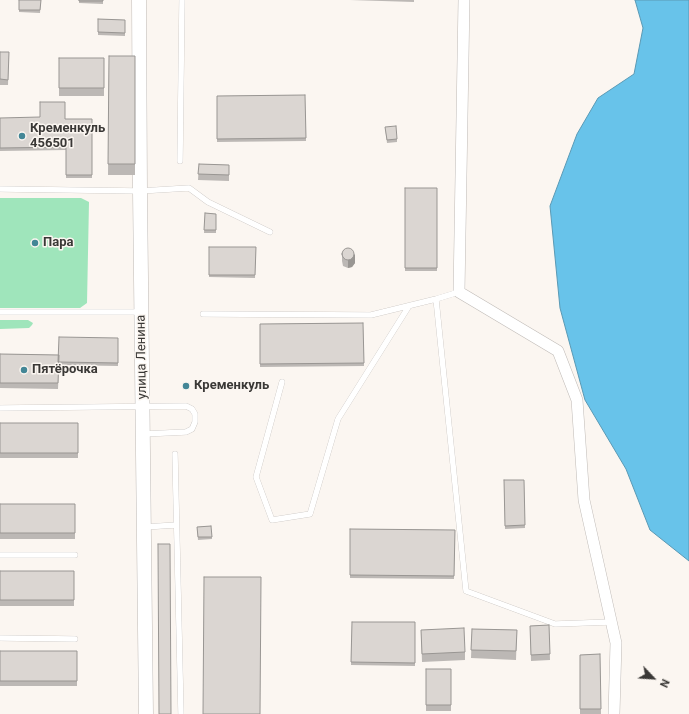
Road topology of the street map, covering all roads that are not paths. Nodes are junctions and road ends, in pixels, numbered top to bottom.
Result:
1 (139, 0) edge
2 (182, 0) edge
3 (464, 0) edge
4 (180, 161) dead end
5 (0, 189) edge
6 (140, 191) junction
7 (270, 232) dead end
8 (459, 292) junction
9 (436, 299) junction
10 (409, 306) junction
11 (0, 312) edge
12 (141, 312) junction
13 (203, 314) dead end
14 (282, 382) dead end
15 (142, 406) junction
16 (0, 408) edge
17 (142, 434) junction
18 (175, 454) dead end
19 (176, 526) junction
20 (143, 528) junction
21 (75, 555) dead end
22 (0, 556) edge
23 (611, 622) junction
24 (0, 638) edge
25 (75, 638) dead end
26 (146, 714) edge
27 (181, 714) edge
28 (614, 714) edge

1 - 6 street, улица Ленина
2 - 4 lane
3 - 8 street
5 - 6 lane
6 - 7 lane
6 - 12 street, улица Ленина
8 - 9 lane
8 - 23 street
9 - 10 lane
9 - 23 lane
10 - 13 lane
10 - 14 lane
11 - 12 lane
12 - 15 street, улица Ленина
15 - 16 lane
15 - 17 street, улица Ленина
15 - 17 lane
17 - 20 street, улица Ленина
18 - 19 lane
19 - 20 lane
19 - 27 lane
20 - 26 street, улица Ленина
21 - 22 lane
23 - 28 street
24 - 25 lane

